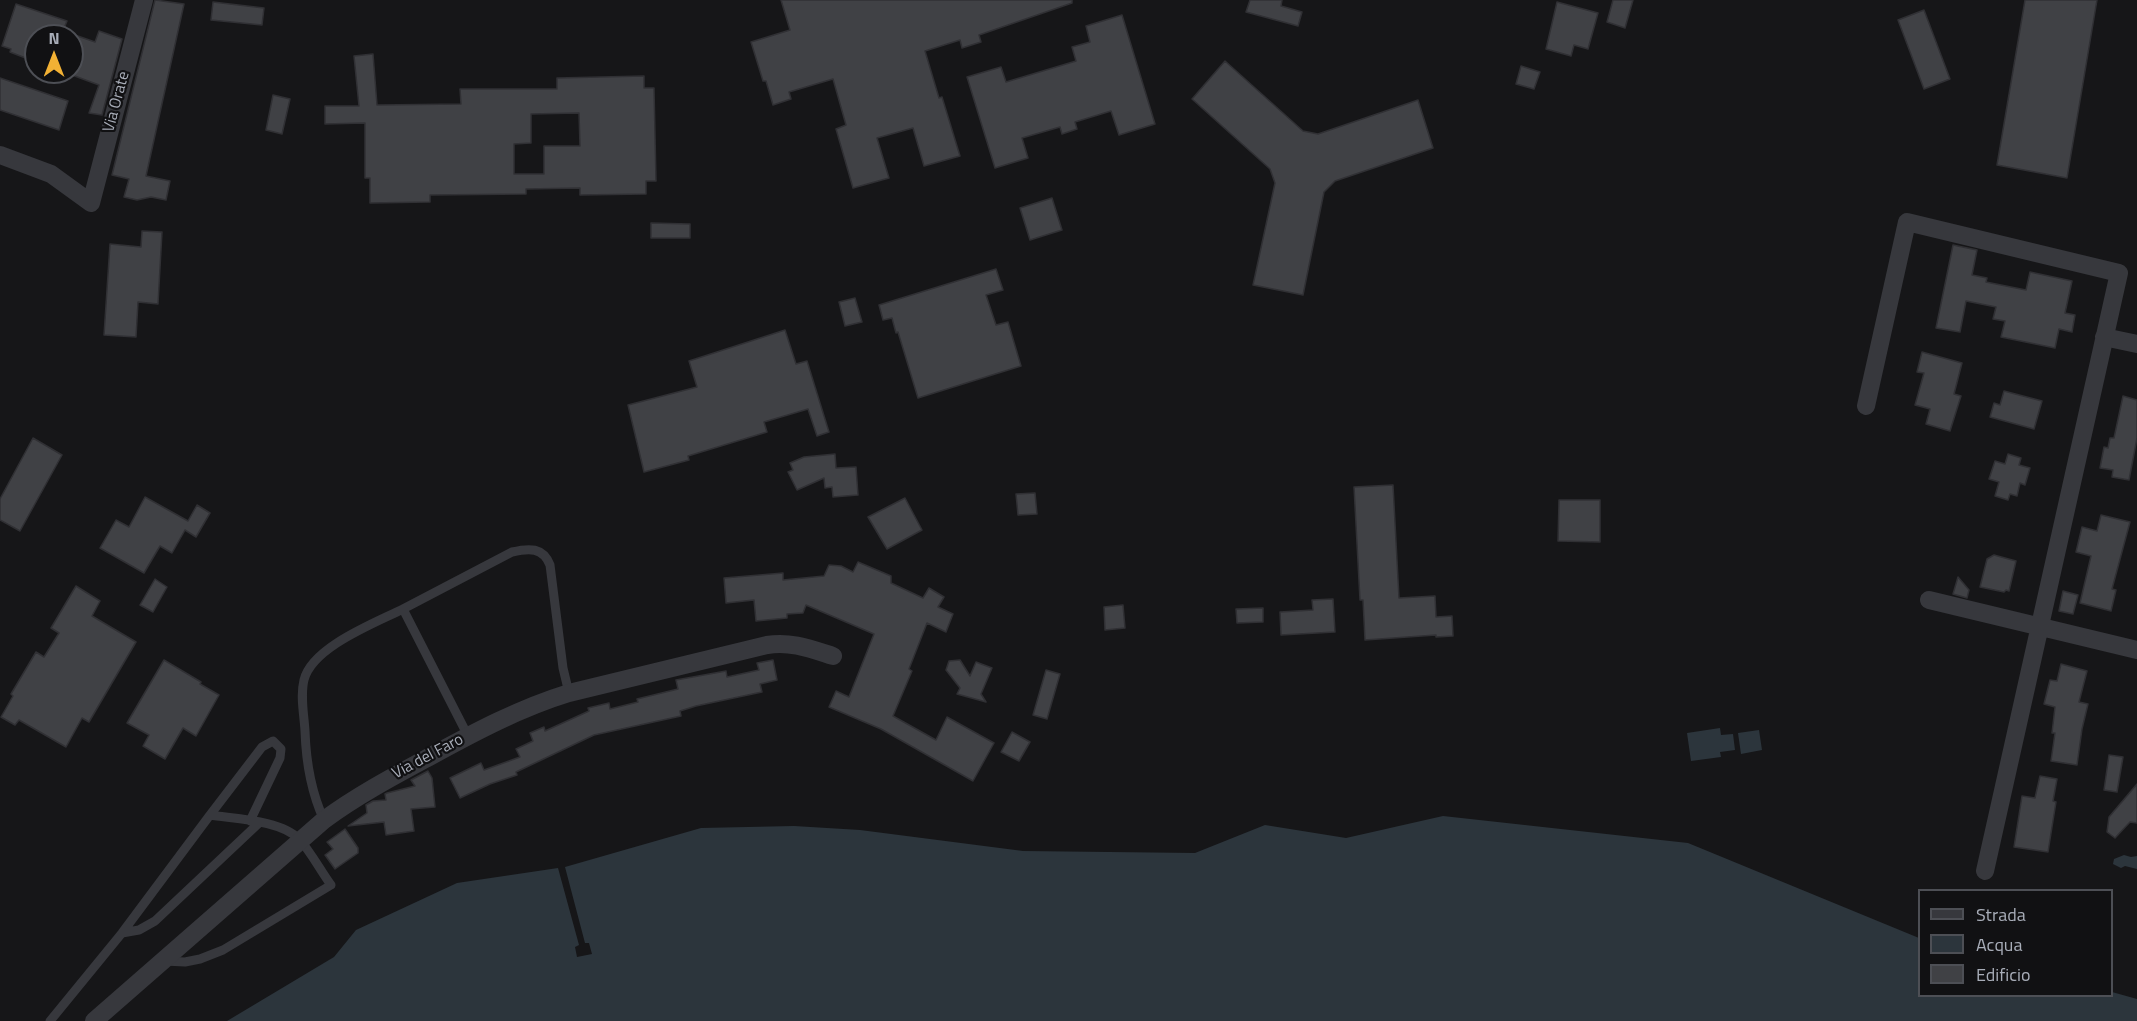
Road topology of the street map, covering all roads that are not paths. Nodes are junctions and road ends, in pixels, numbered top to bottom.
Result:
1 (144, 0) edge
2 (0, 155) edge
3 (2104, 337) junction
4 (2137, 344) edge
5 (1866, 406) dead end
6 (1929, 600) dead end
7 (402, 609) junction
8 (2038, 627) junction
9 (2137, 650) edge
10 (833, 656) dead end
11 (569, 693) junction
12 (468, 736) junction
13 (210, 815) junction
14 (324, 820) junction
15 (254, 822) junction
16 (300, 840) junction
17 (1985, 871) dead end
18 (122, 933) junction
19 (162, 961) junction
20 (50, 1021) edge
21 (94, 1021) edge

1 - 2 street, Via Orate
3 - 4 street
3 - 5 street
3 - 8 street
6 - 8 street
7 - 11 lane
7 - 12 lane
7 - 14 lane
8 - 9 street
8 - 17 street
10 - 11 street, Via del Faro
11 - 12 street, Via del Faro
12 - 14 street, Via del Faro
13 - 15 lane
13 - 15 lane
13 - 18 lane
14 - 16 street, Via del Faro
15 - 16 lane
15 - 18 lane
16 - 19 street, Via del Faro
16 - 19 lane
18 - 20 lane
19 - 21 street, Via del Faro

